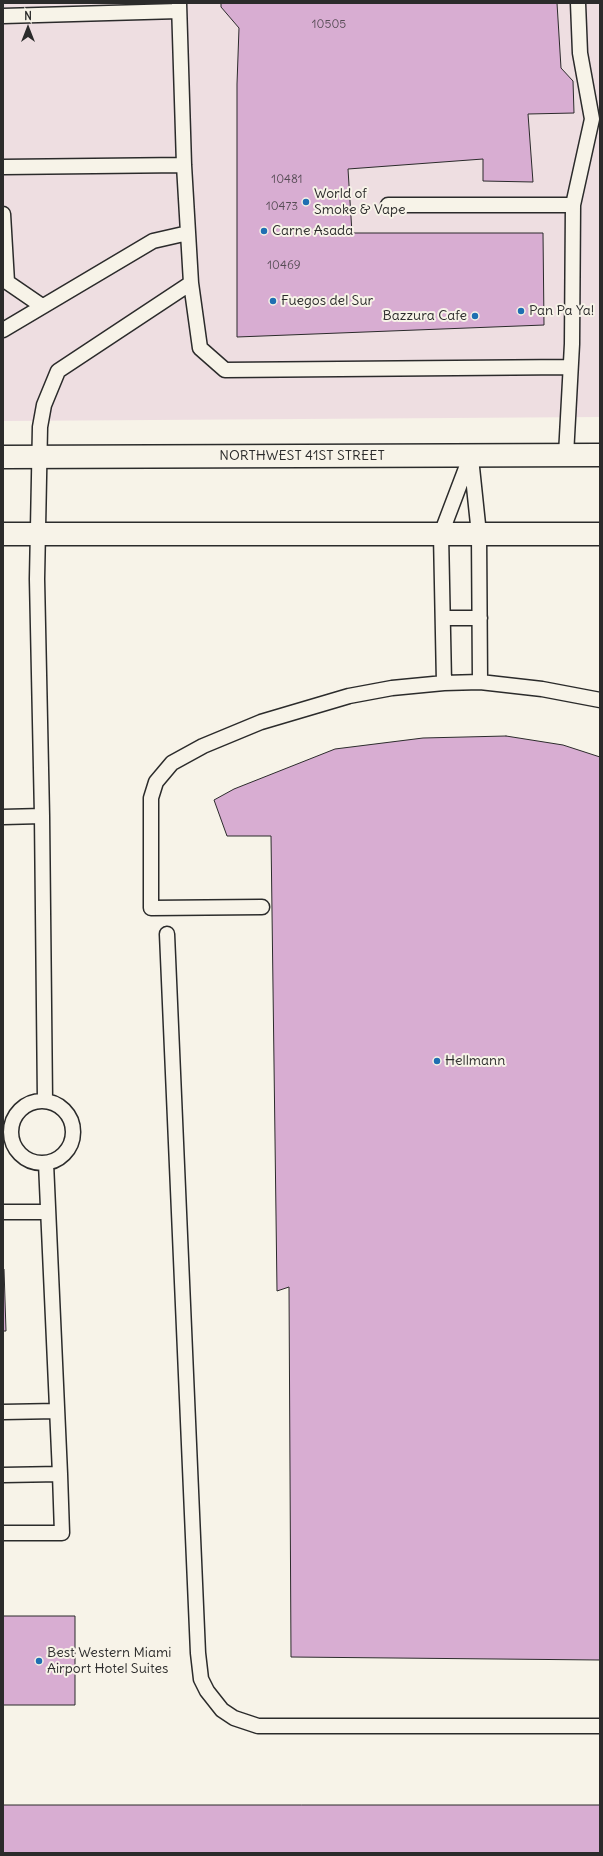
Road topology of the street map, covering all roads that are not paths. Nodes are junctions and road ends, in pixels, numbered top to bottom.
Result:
1 (578, 3) edge
2 (179, 7) edge
3 (3, 16) edge
4 (184, 165) junction
5 (3, 167) edge
6 (388, 205) dead end
7 (573, 205) junction
8 (3, 214) edge
9 (188, 233) junction
10 (5, 283) edge
11 (191, 283) junction
12 (42, 306) junction
13 (3, 330) edge
14 (570, 367) junction
15 (471, 455) junction
16 (566, 455) junction
17 (600, 455) edge
18 (3, 457) edge
19 (40, 457) junction
20 (3, 534) edge
21 (37, 534) junction
22 (441, 534) junction
23 (479, 534) junction
24 (600, 534) edge
25 (443, 618) junction
26 (480, 618) junction
27 (480, 682) junction
28 (444, 683) junction
29 (600, 700) edge
30 (42, 816) junction
31 (3, 817) edge
32 (262, 907) dead end
33 (167, 934) dead end
34 (45, 1101) junction
35 (6, 1135) edge
36 (46, 1163) junction
37 (3, 1212) edge
38 (48, 1212) junction
39 (56, 1411) junction
40 (3, 1412) edge
41 (60, 1474) junction
42 (3, 1475) edge
43 (3, 1533) edge
44 (600, 1726) edge

1 - 7 lane
2 - 3 lane
2 - 4 lane
4 - 5 lane
4 - 9 lane
6 - 7 lane
7 - 14 lane
8 - 10 lane
9 - 11 lane
9 - 12 lane
10 - 12 lane
11 - 14 lane
11 - 19 lane
12 - 13 lane
14 - 16 lane
15 - 16 main road, NORTHWEST 41ST STREET
15 - 19 main road, NORTHWEST 41ST STREET
15 - 22 lane
15 - 23 lane
16 - 17 main road, NORTHWEST 41ST STREET
18 - 19 main road, NORTHWEST 41ST STREET
19 - 21 lane
20 - 21 main road
21 - 22 main road
21 - 30 lane
22 - 23 main road
22 - 25 lane
23 - 24 main road
23 - 26 lane
25 - 26 lane
25 - 28 lane
26 - 27 lane
27 - 28 lane
27 - 29 lane
28 - 32 lane
30 - 31 lane
30 - 34 lane
33 - 44 lane
34 - 35 lane
34 - 36 lane
35 - 36 lane
36 - 38 lane
37 - 38 lane
38 - 39 lane
39 - 40 lane
39 - 41 lane
41 - 42 lane
41 - 43 lane

